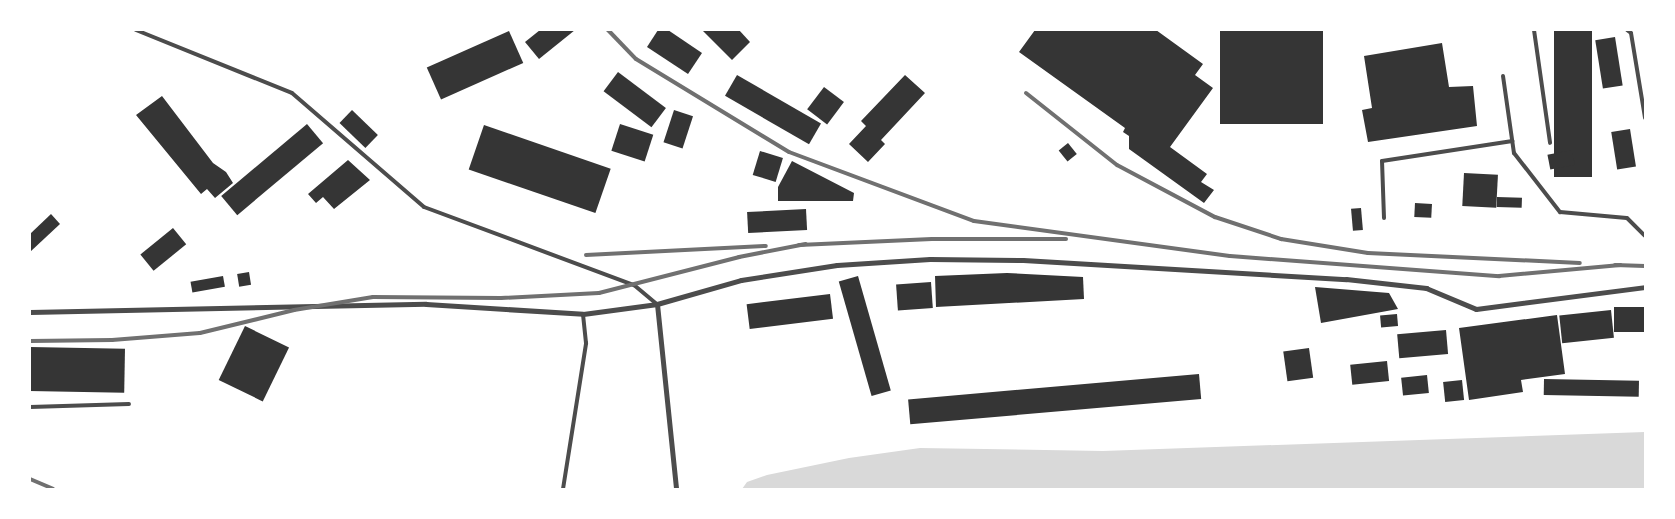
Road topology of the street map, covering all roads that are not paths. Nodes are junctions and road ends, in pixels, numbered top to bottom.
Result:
1 (136, 30) edge
2 (1534, 30) edge
3 (1627, 30) edge
4 (1503, 76) dead end
5 (1645, 118) edge
6 (1512, 141) junction
7 (1550, 143) dead end
8 (1384, 218) dead end
9 (1645, 236) edge
10 (1645, 287) edge
11 (657, 304) junction
12 (30, 312) edge
13 (583, 314) junction
14 (129, 404) dead end
15 (30, 407) edge
16 (563, 489) edge
17 (676, 489) edge

1 - 11 lane
2 - 7 lane
3 - 5 lane
4 - 6 lane
6 - 8 lane
6 - 9 lane
10 - 11 street
11 - 13 street
11 - 17 street
12 - 13 street
13 - 16 lane
14 - 15 lane

